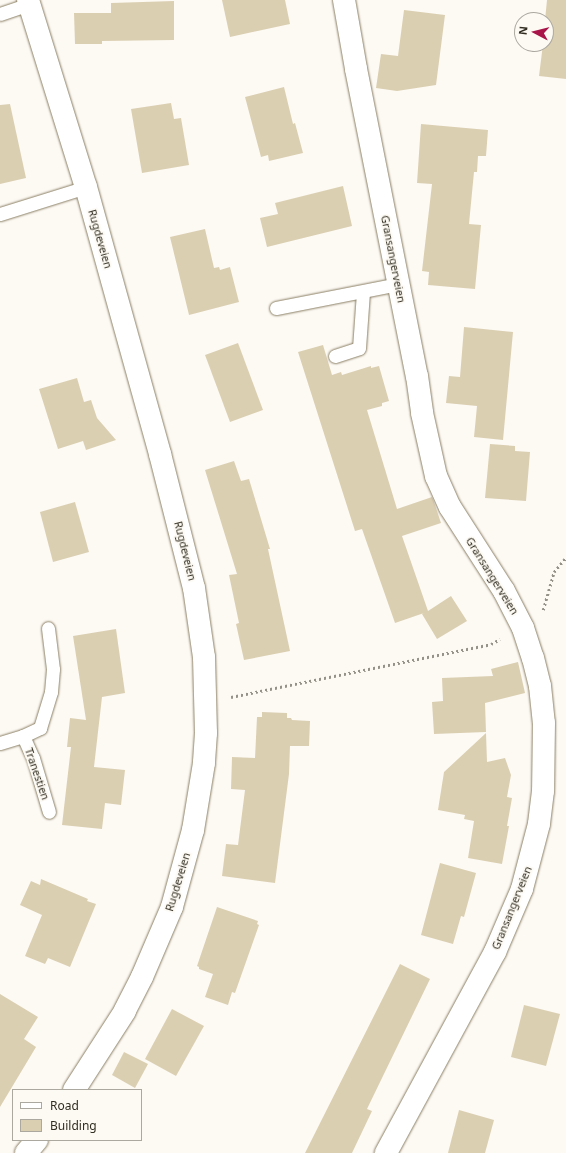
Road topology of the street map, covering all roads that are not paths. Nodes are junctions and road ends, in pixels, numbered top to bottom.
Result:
1 (344, 0) edge
2 (28, 2) edge
3 (0, 14) edge
4 (86, 187) junction
5 (0, 214) edge
6 (398, 284) junction
7 (363, 292) junction
8 (276, 308) dead end
9 (335, 356) dead end
10 (48, 628) dead end
11 (23, 736) junction
12 (0, 743) edge
13 (49, 812) dead end
14 (75, 1089) edge
15 (36, 1141) edge
16 (26, 1153) edge
17 (386, 1153) edge

1 - 6 street, Gransangerveien
2 - 3 lane, Rugdeveien
2 - 4 street, Rugdeveien
4 - 5 lane
4 - 14 street, Rugdeveien
6 - 7 lane
6 - 17 street, Gransangerveien
7 - 8 lane
7 - 9 lane
10 - 11 lane, Tranestien
11 - 12 lane, Tranestien
11 - 13 lane, Tranestien
15 - 16 street

